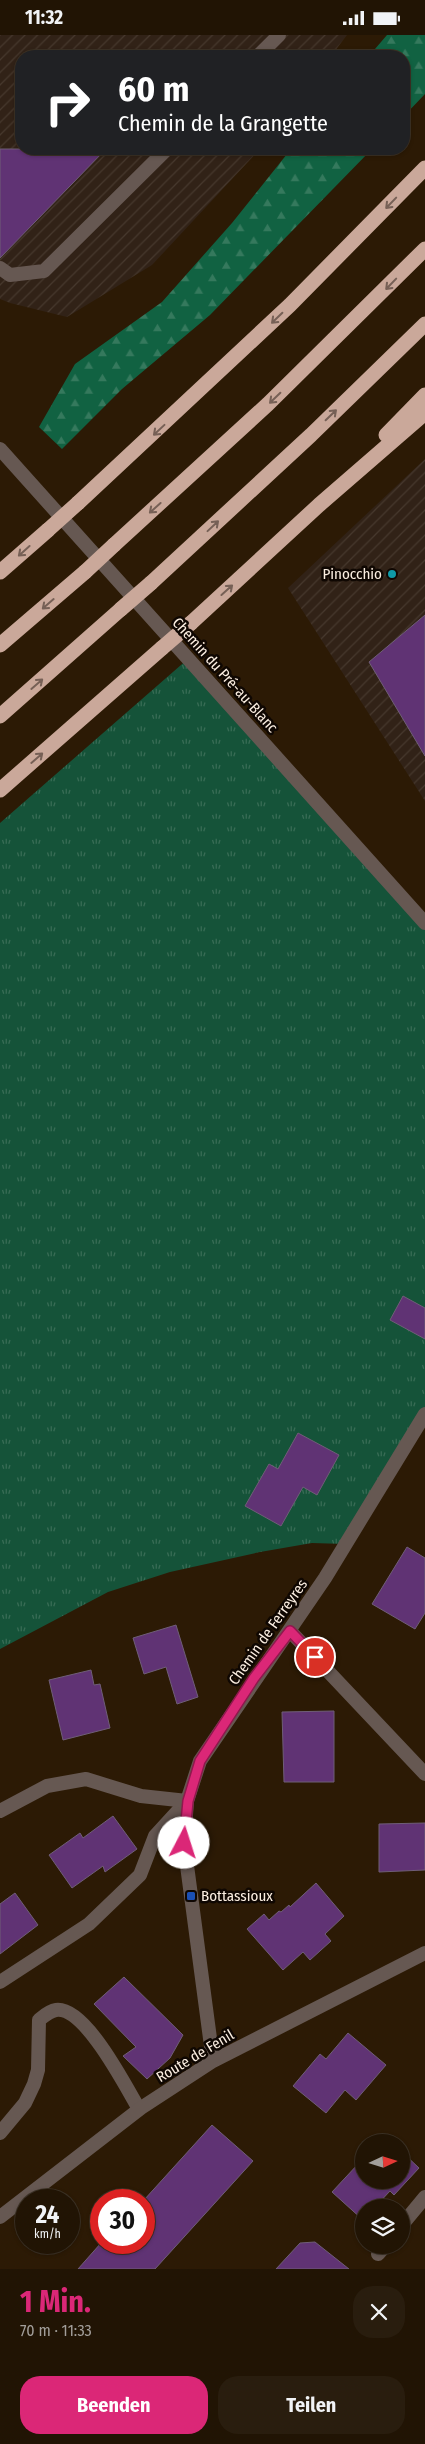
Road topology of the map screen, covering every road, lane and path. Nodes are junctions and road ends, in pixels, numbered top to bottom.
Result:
1 (279, 35) edge
2 (264, 50) edge
3 (161, 155) edge
4 (425, 168) edge
5 (425, 249) edge
6 (0, 268) edge
7 (425, 324) edge
8 (425, 395) edge
9 (425, 413) edge
10 (0, 449) edge
11 (319, 505) junction
12 (0, 572) edge
13 (0, 645) edge
14 (0, 716) edge
15 (0, 790) edge
16 (425, 923) edge
17 (425, 1414) edge
18 (290, 1631) junction
19 (425, 1774) edge
20 (188, 1801) junction
21 (0, 1811) edge
22 (425, 1953) edge
23 (0, 1982) edge
24 (213, 2061) junction
25 (140, 2109) junction
26 (0, 2133) edge
27 (425, 2197) edge
28 (410, 2215) edge
29 (0, 2217) edge

1 - 2 street
3 - 6 street
4 -> 12 highway, bridge
5 -> 13 highway, bridge
14 -> 7 highway, bridge
8 - 11 highway
9 - 11 highway
10 - 16 street, Chemin du Pré-au-Blanc
15 -> 11 highway, bridge
17 - 18 street, Chemin de Ferreyres
18 - 19 street
18 - 20 street, Chemin de Ferreyres
20 - 21 street
20 - 23 street
20 - 24 street, Chemin de Ferreyres
22 - 24 street, Route de Fenil
24 - 25 street, Route de Fenil
25 - 26 street
25 - 29 street, Route de Fenil
27 - 28 street

